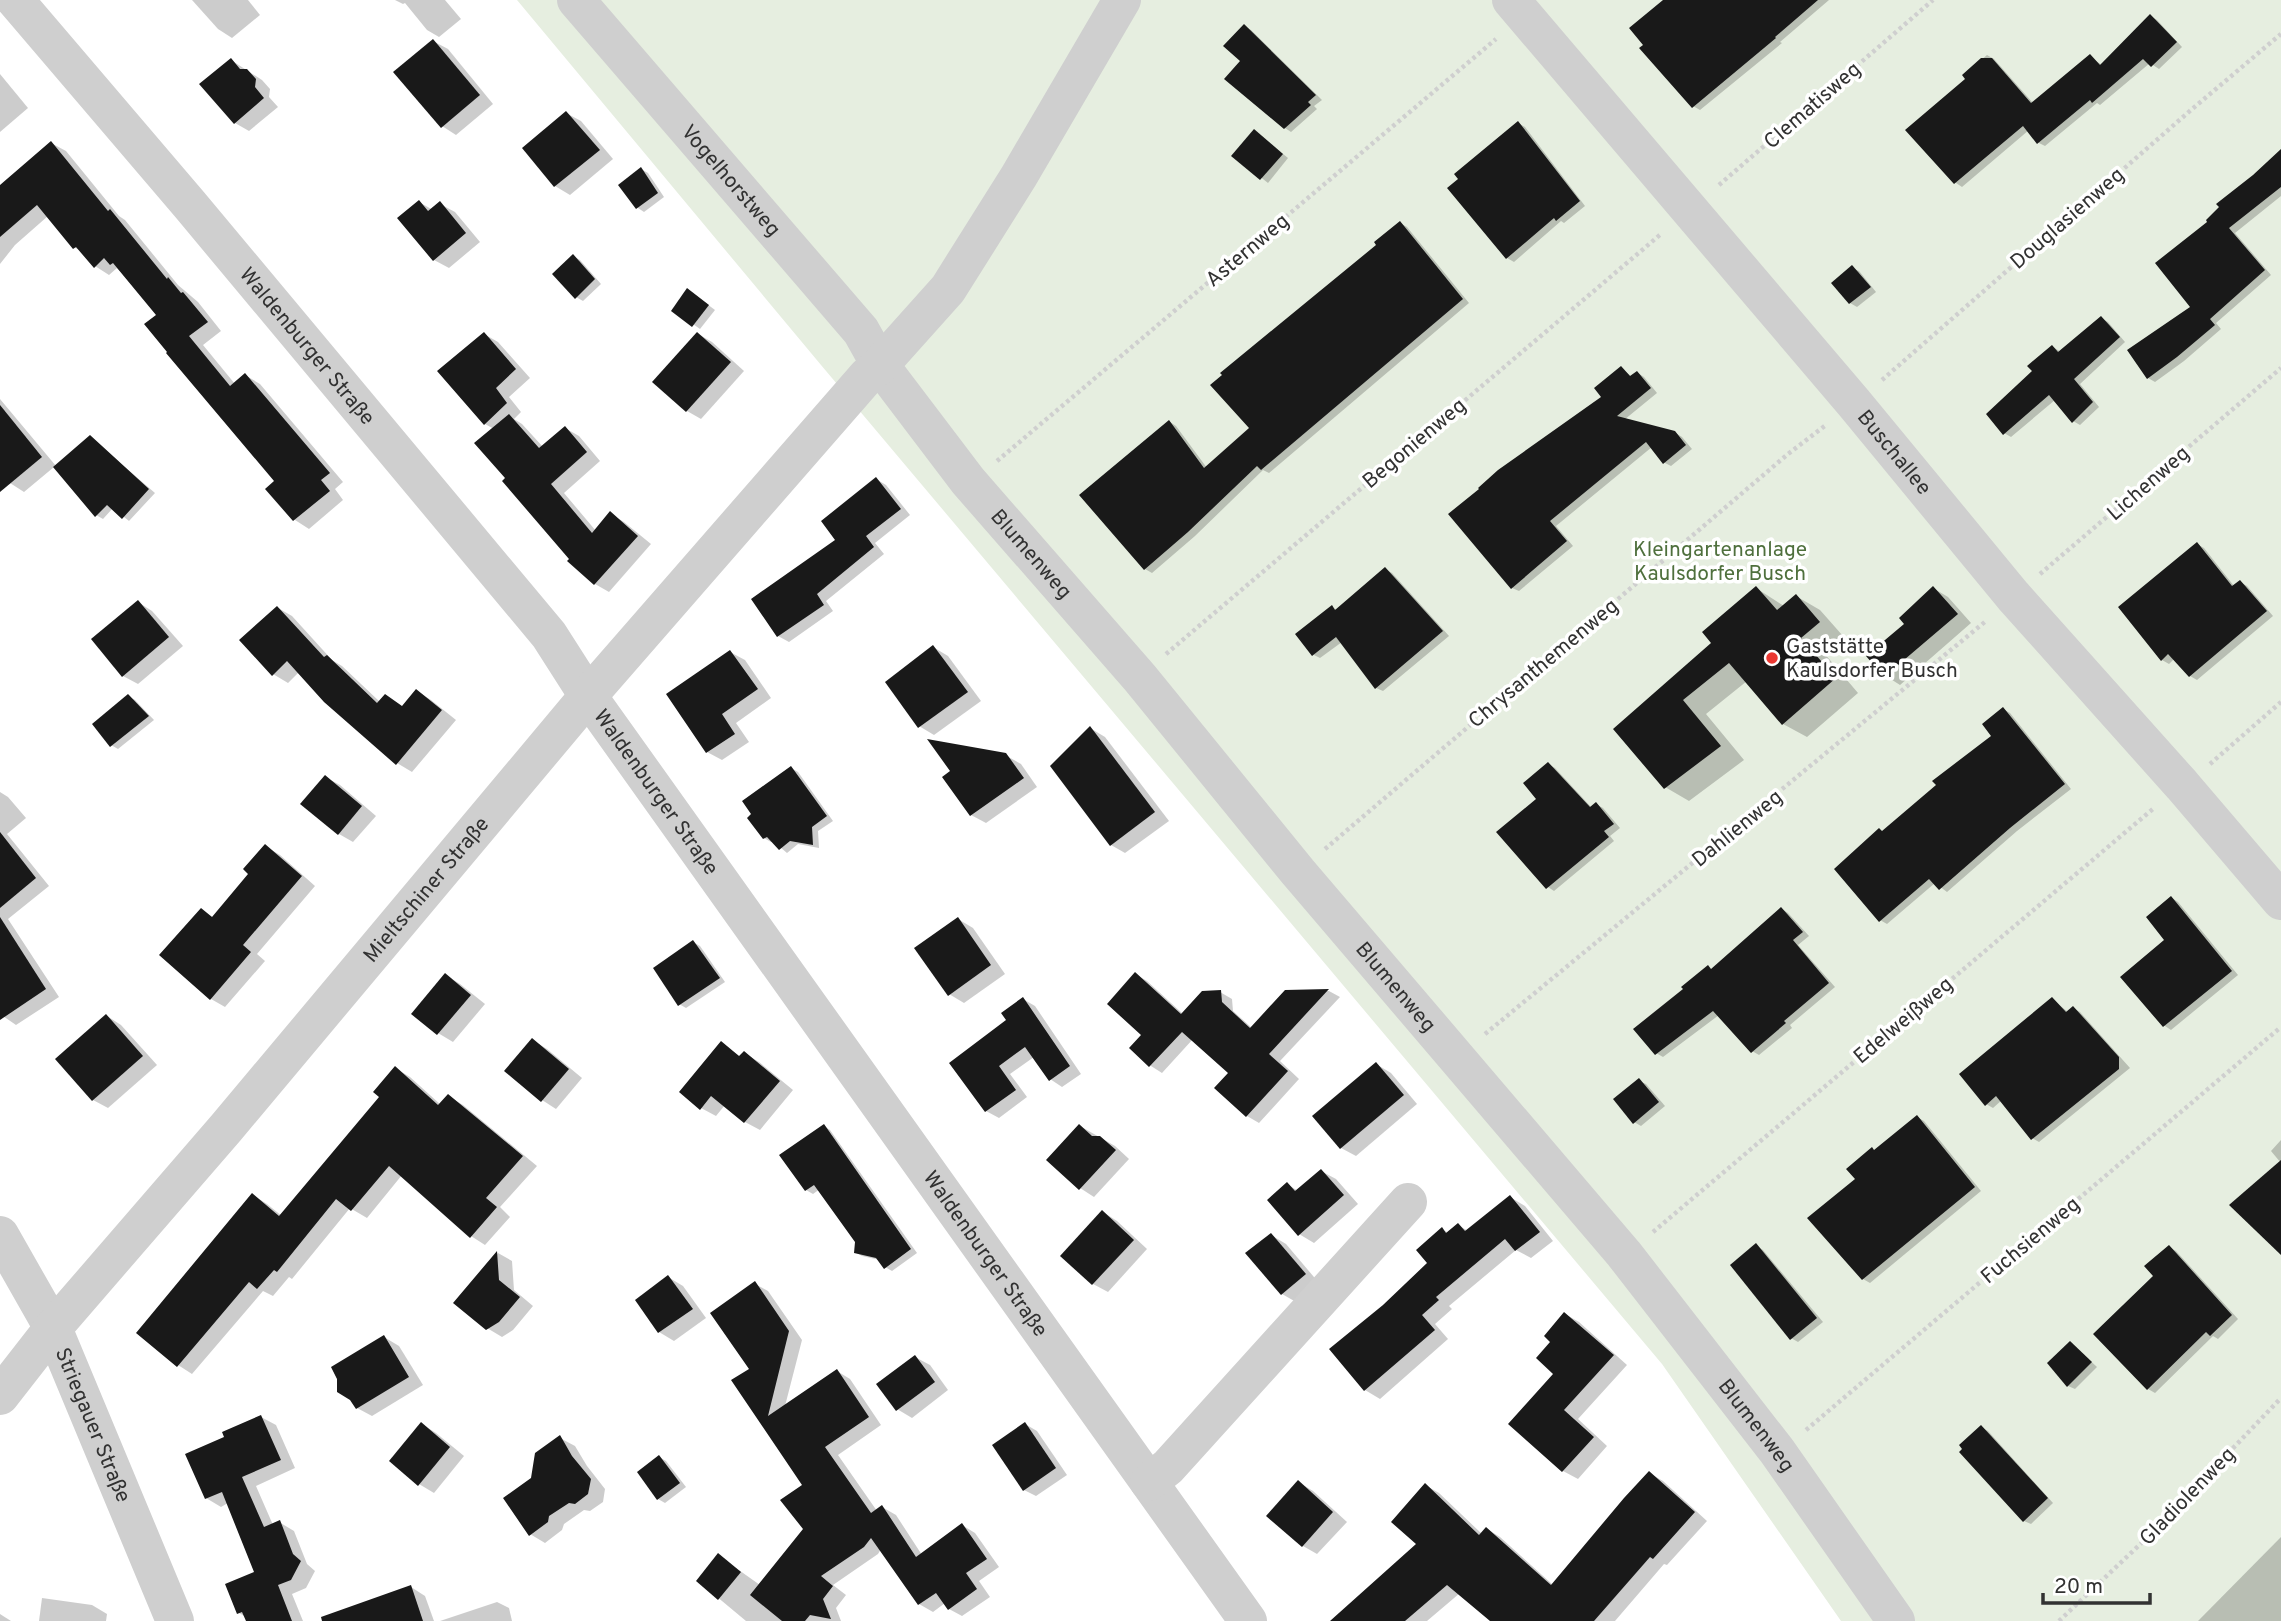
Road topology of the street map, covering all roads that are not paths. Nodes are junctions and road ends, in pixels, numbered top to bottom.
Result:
1 (15, 0) edge
2 (576, 0) edge
3 (1122, 0) edge
4 (1518, 8) edge
5 (869, 377) junction
6 (588, 696) junction
7 (2281, 901) edge
8 (1408, 1202) dead end
9 (0, 1234) edge
10 (53, 1328) junction
11 (0, 1396) edge
12 (1149, 1482) junction
13 (175, 1621) edge
14 (1248, 1621) edge
15 (1896, 1621) edge

1 - 6 street, Waldenburger Straße
2 - 5 street, Vogelhorstweg
3 - 5 street, Mieltschiner Straße
4 - 7 street, Buschallee
5 - 6 street, Mieltschiner Straße
5 - 15 street, Blumenweg
6 - 10 street, Mieltschiner Straße
6 - 12 street, Waldenburger Straße
8 - 12 street
9 - 10 street, Striegauer Straße
10 - 11 street, Mieltschiner Straße
10 - 13 street, Striegauer Straße
12 - 14 street, Waldenburger Straße

